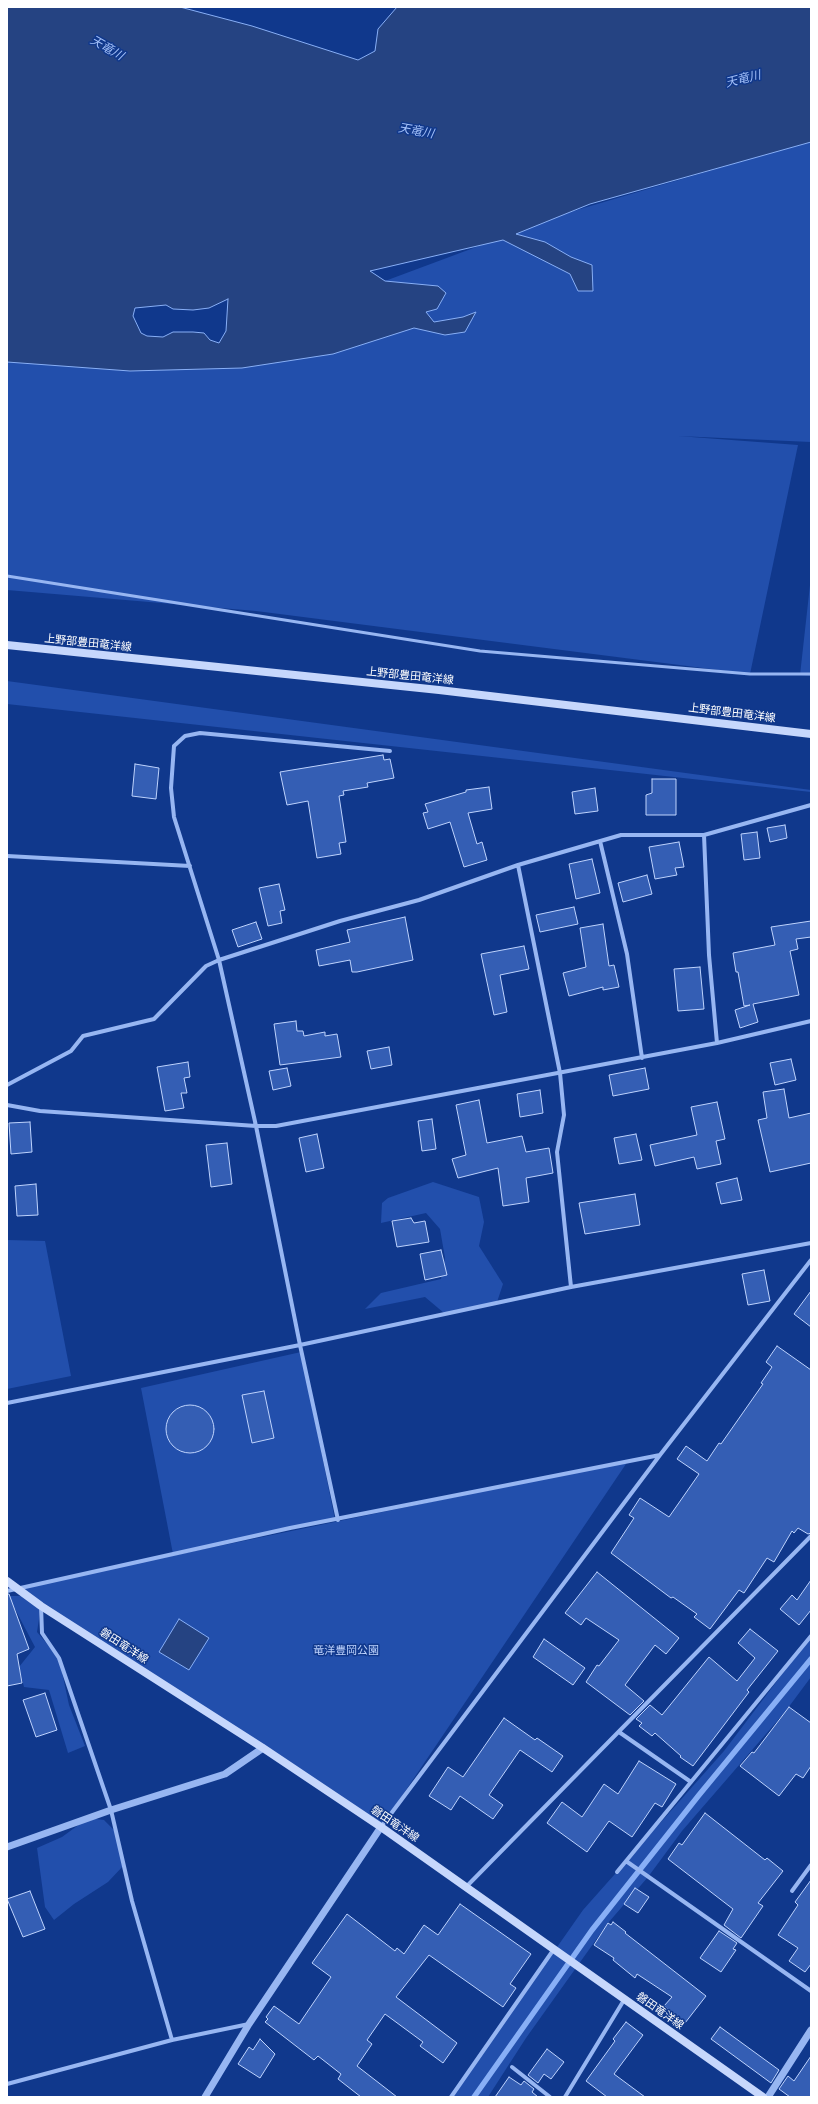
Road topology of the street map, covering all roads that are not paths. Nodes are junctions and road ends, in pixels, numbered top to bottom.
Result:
1 (7, 576) edge
2 (7, 646) edge
3 (811, 674) edge
4 (811, 734) edge
5 (390, 751) dead end
6 (811, 805) edge
7 (704, 835) junction
8 (600, 841) junction
9 (7, 856) edge
10 (518, 865) junction
11 (190, 866) junction
12 (219, 960) junction
13 (811, 1021) edge
14 (717, 1044) junction
15 (642, 1058) junction
16 (560, 1073) junction
17 (7, 1084) edge
18 (7, 1105) edge
19 (256, 1126) junction
20 (811, 1243) edge
21 (811, 1260) edge
22 (571, 1287) junction
23 (300, 1345) junction
24 (7, 1403) edge
25 (660, 1455) junction
26 (338, 1520) junction
27 (811, 1536) edge
28 (7, 1581) edge
29 (17, 1588) junction
30 (7, 1591) edge
31 (41, 1606) junction
32 (811, 1636) edge
33 (619, 1732) junction
34 (264, 1748) junction
35 (691, 1782) junction
36 (112, 1810) junction
37 (381, 1827) junction
38 (7, 1847) edge
39 (626, 1861) junction
40 (811, 1865) edge
41 (617, 1872) dead end
42 (467, 1886) junction
43 (792, 1891) dead end
44 (557, 1951) junction
45 (811, 1991) edge
46 (624, 2000) junction
47 (249, 2024) junction
48 (811, 2030) edge
49 (172, 2040) junction
50 (512, 2068) dead end
51 (7, 2084) edge
52 (548, 2096) edge
53 (205, 2097) edge
54 (451, 2097) edge
55 (565, 2097) edge
56 (763, 2097) edge
57 (768, 2097) edge

1 - 3 lane
2 - 4 main road, 上野部豊田竜洋線
5 - 11 street
6 - 7 street
7 - 8 street
7 - 14 street
8 - 10 street
8 - 15 street
9 - 11 street
10 - 12 street
10 - 16 street
11 - 12 street
12 - 17 street
12 - 19 street
13 - 14 street
14 - 15 street
15 - 16 street
16 - 19 street
16 - 22 street
18 - 19 street
19 - 23 street
20 - 22 street
21 - 25 street
22 - 23 street
23 - 24 street
23 - 26 street
25 - 26 street
25 - 37 street
26 - 29 street
27 - 33 street
28 - 29 main road, 磐田竜洋線
29 - 30 street
29 - 31 main road, 磐田竜洋線
31 - 34 main road, 磐田竜洋線
31 - 36 street
32 - 35 street
33 - 35 street
33 - 42 street
34 - 36 street
34 - 37 main road, 磐田竜洋線
35 - 39 street
36 - 38 street
36 - 49 street
37 - 42 main road, 磐田竜洋線
37 - 47 street
39 - 41 street
39 - 45 street
40 - 43 street
42 - 44 main road, 磐田竜洋線
44 - 46 main road, 磐田竜洋線
44 - 54 street
46 - 55 street
46 - 56 main road, 磐田竜洋線
47 - 49 street
47 - 53 street
48 - 57 street
49 - 51 street
50 - 52 street

